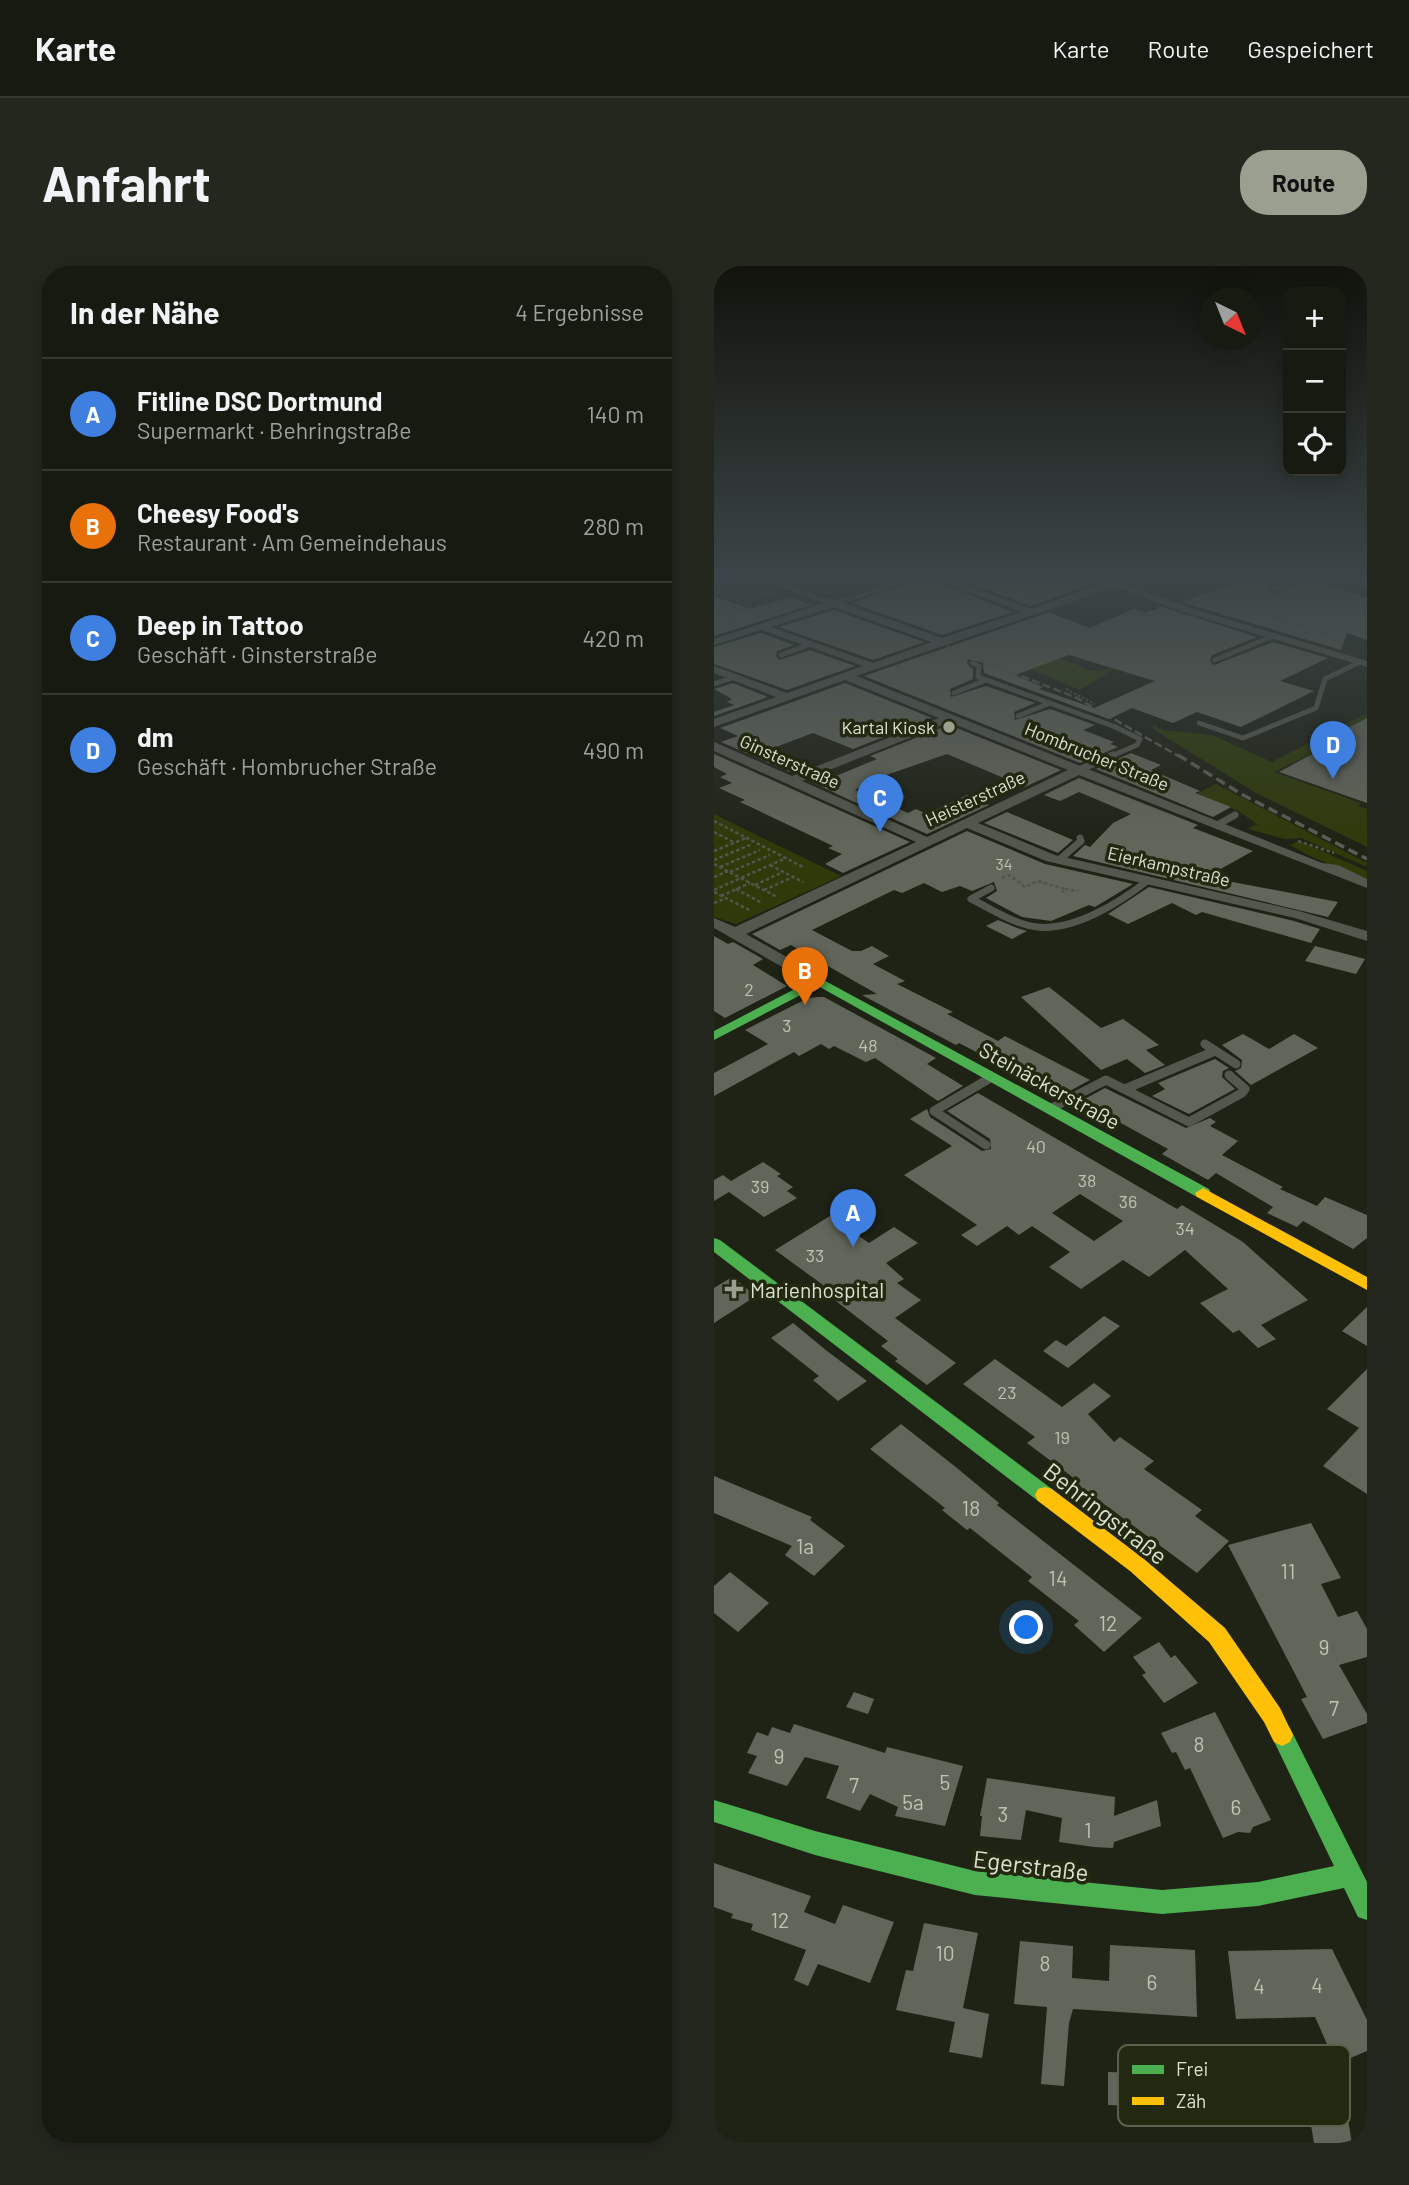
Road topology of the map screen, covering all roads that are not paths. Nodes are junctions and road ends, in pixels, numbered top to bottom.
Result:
1 (870, 667) edge
2 (979, 667) edge
3 (1355, 667) edge
4 (714, 668) edge
5 (845, 676) junction
6 (735, 677) junction
7 (986, 680) junction
8 (714, 684) edge
9 (954, 693) dead end
10 (786, 697) junction
11 (1050, 703) junction
12 (1018, 716) dead end
13 (949, 718) junction
14 (714, 723) edge
15 (1199, 723) dead end
16 (714, 746) edge
17 (1079, 770) junction
18 (792, 781) junction
19 (875, 785) dead end
20 (864, 814) junction
21 (1235, 815) dead end
22 (967, 823) junction
23 (1219, 824) junction
24 (1080, 838) dead end
25 (922, 844) junction
26 (1059, 860) junction
27 (1147, 881) junction
28 (1367, 884) edge
29 (991, 888) road end
30 (714, 922) edge
31 (735, 933) junction
32 (1367, 936) edge
33 (818, 981) junction
34 (714, 1036) edge
35 (1205, 1044) dead end
36 (1215, 1051) junction
37 (1237, 1064) dead end
38 (1229, 1075) dead end
39 (992, 1077) junction
40 (1125, 1089) junction
41 (1050, 1109) junction
42 (986, 1145) dead end
43 (714, 1244) edge
44 (1367, 1284) edge
45 (714, 1811) edge
46 (1349, 1875) junction
47 (1367, 1908) edge

1 - 5 street
2 - 7 lane
3 - 15 lane
4 - 6 street
5 - 10 street
5 - 13 street, Hombrucher Straße
6 - 8 lane
6 - 10 street
7 - 9 lane
7 - 11 lane
10 - 14 street
11 - 12 lane
11 - 17 lane
13 - 17 street, Hombrucher Straße
13 - 18 street
16 - 18 street, Ginsterstraße
17 - 22 street, Heisterstraße
17 - 23 street, Hombrucher Straße
18 - 20 street, Ginsterstraße
19 - 20 lane
20 - 25 street, Ginsterstraße
21 - 23 lane
22 - 25 street, Heisterstraße
22 - 26 street, Eierkampstraße
23 - 28 street, Hombrucher Straße
24 - 26 lane
25 - 31 street, Heisterstraße
26 - 27 street, Eierkampstraße
27 - 29 lane
27 - 32 street, Eierkampstraße
30 - 31 street, Steinäckerstraße
31 - 33 street, Steinäckerstraße
33 - 34 street
33 - 39 street, Steinäckerstraße
35 - 36 lane
36 - 37 lane
36 - 40 lane
38 - 40 lane
39 - 41 street, Steinäckerstraße
39 - 42 lane
40 - 41 lane
41 - 44 street, Steinäckerstraße
43 - 46 street, Behringstraße
45 - 46 street, Egerstraße
46 - 47 street, Behringstraße

